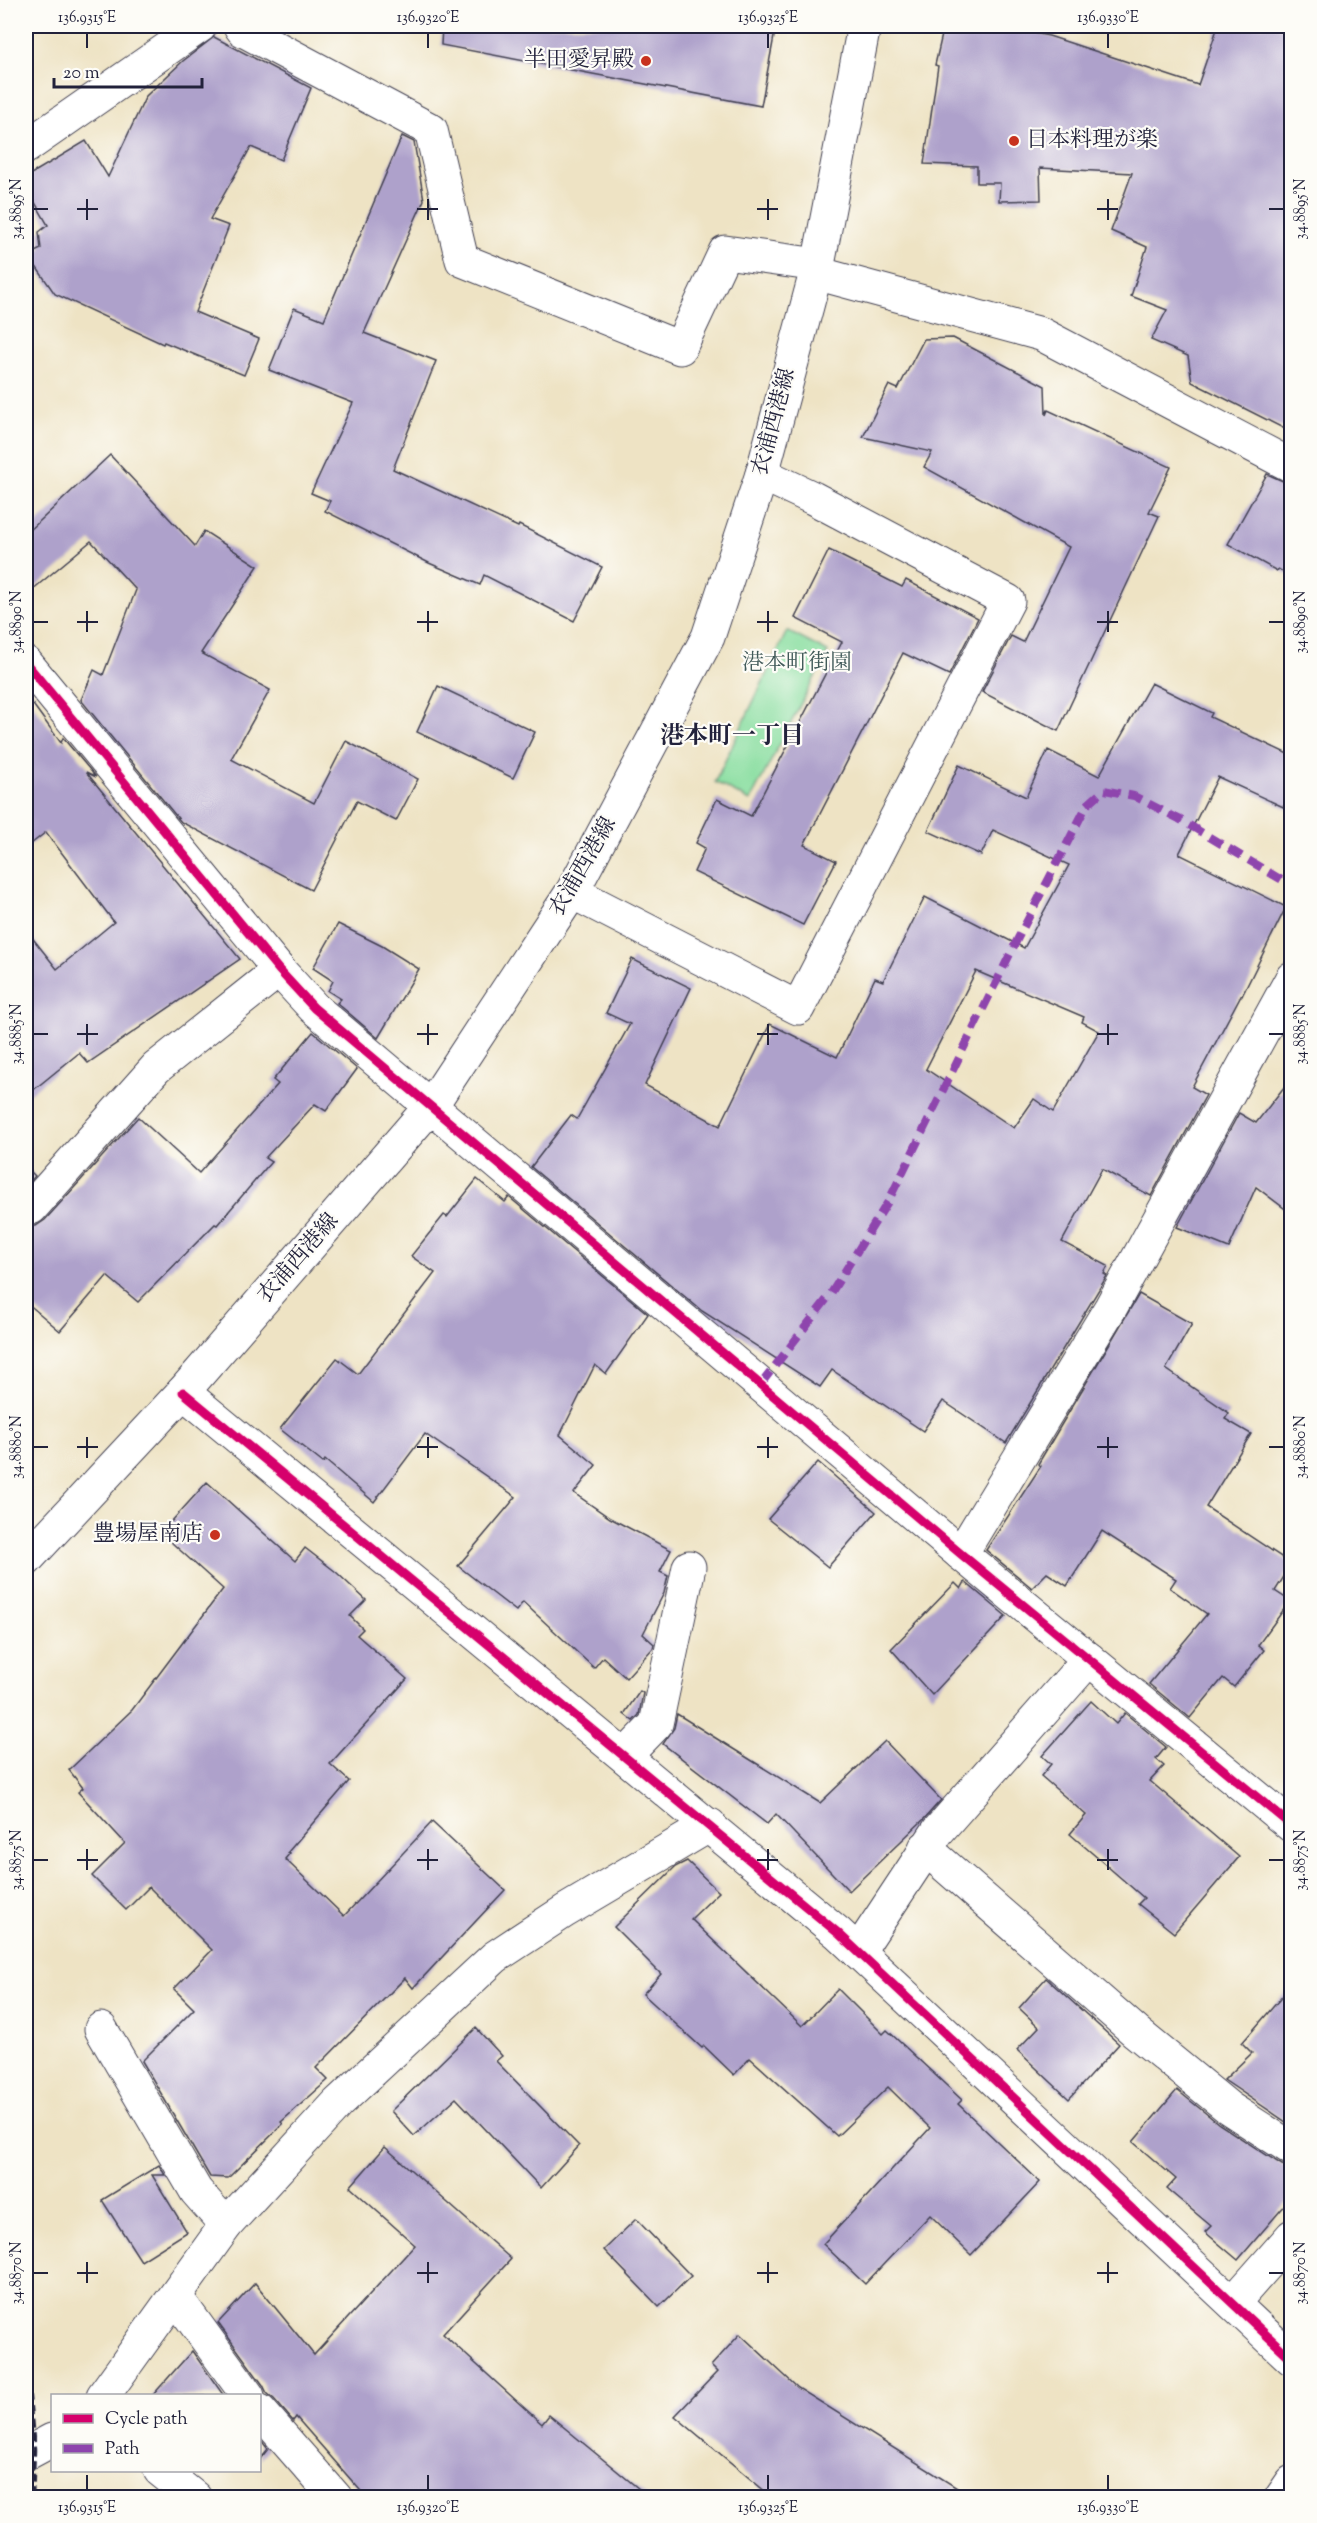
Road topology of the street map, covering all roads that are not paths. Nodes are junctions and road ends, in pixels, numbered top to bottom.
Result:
1 (200, 26) edge
2 (240, 26) edge
3 (864, 26) edge
4 (26, 147) edge
5 (817, 269) junction
6 (1292, 466) edge
7 (762, 474) junction
8 (26, 663) edge
9 (572, 892) junction
10 (279, 970) junction
11 (1292, 978) edge
12 (431, 1106) junction
13 (31, 1208) dead end
14 (183, 1392) junction
15 (961, 1554) junction
16 (26, 1560) edge
17 (689, 1567) dead end
18 (1089, 1659) junction
19 (625, 1756) junction
20 (710, 1825) junction
21 (1292, 1826) edge
22 (926, 1848) junction
23 (858, 1952) junction
24 (101, 2029) dead end
25 (1292, 2149) edge
26 (226, 2225) junction
27 (1292, 2236) edge
28 (176, 2297) junction
29 (1233, 2303) junction
30 (1292, 2359) edge
31 (104, 2394) edge
32 (247, 2394) edge
33 (261, 2412) edge
34 (51, 2441) edge
35 (26, 2454) edge
36 (162, 2472) edge
37 (1292, 2482) edge
38 (195, 2498) edge
39 (336, 2498) edge
40 (1281, 2498) edge

1 - 4 street
2 - 5 street
3 - 5 street, 衣浦西港線
5 - 6 street
5 - 7 street, 衣浦西港線
7 - 9 street, 衣浦西港線
7 - 9 street
8 - 10 street
9 - 12 street, 衣浦西港線
10 - 12 street
10 - 13 street
11 - 15 street
12 - 14 street, 衣浦西港線
12 - 15 street
14 - 16 street, 衣浦西港線
14 - 19 street
15 - 18 street
17 - 19 street
18 - 21 street
18 - 22 street
19 - 20 street
20 - 23 street
20 - 26 street
22 - 23 street
22 - 25 street
23 - 29 street
24 - 26 street
26 - 28 street
27 - 29 street
28 - 31 street
28 - 32 street
29 - 30 street
33 - 39 street
34 - 35 street
36 - 38 street
37 - 40 street

